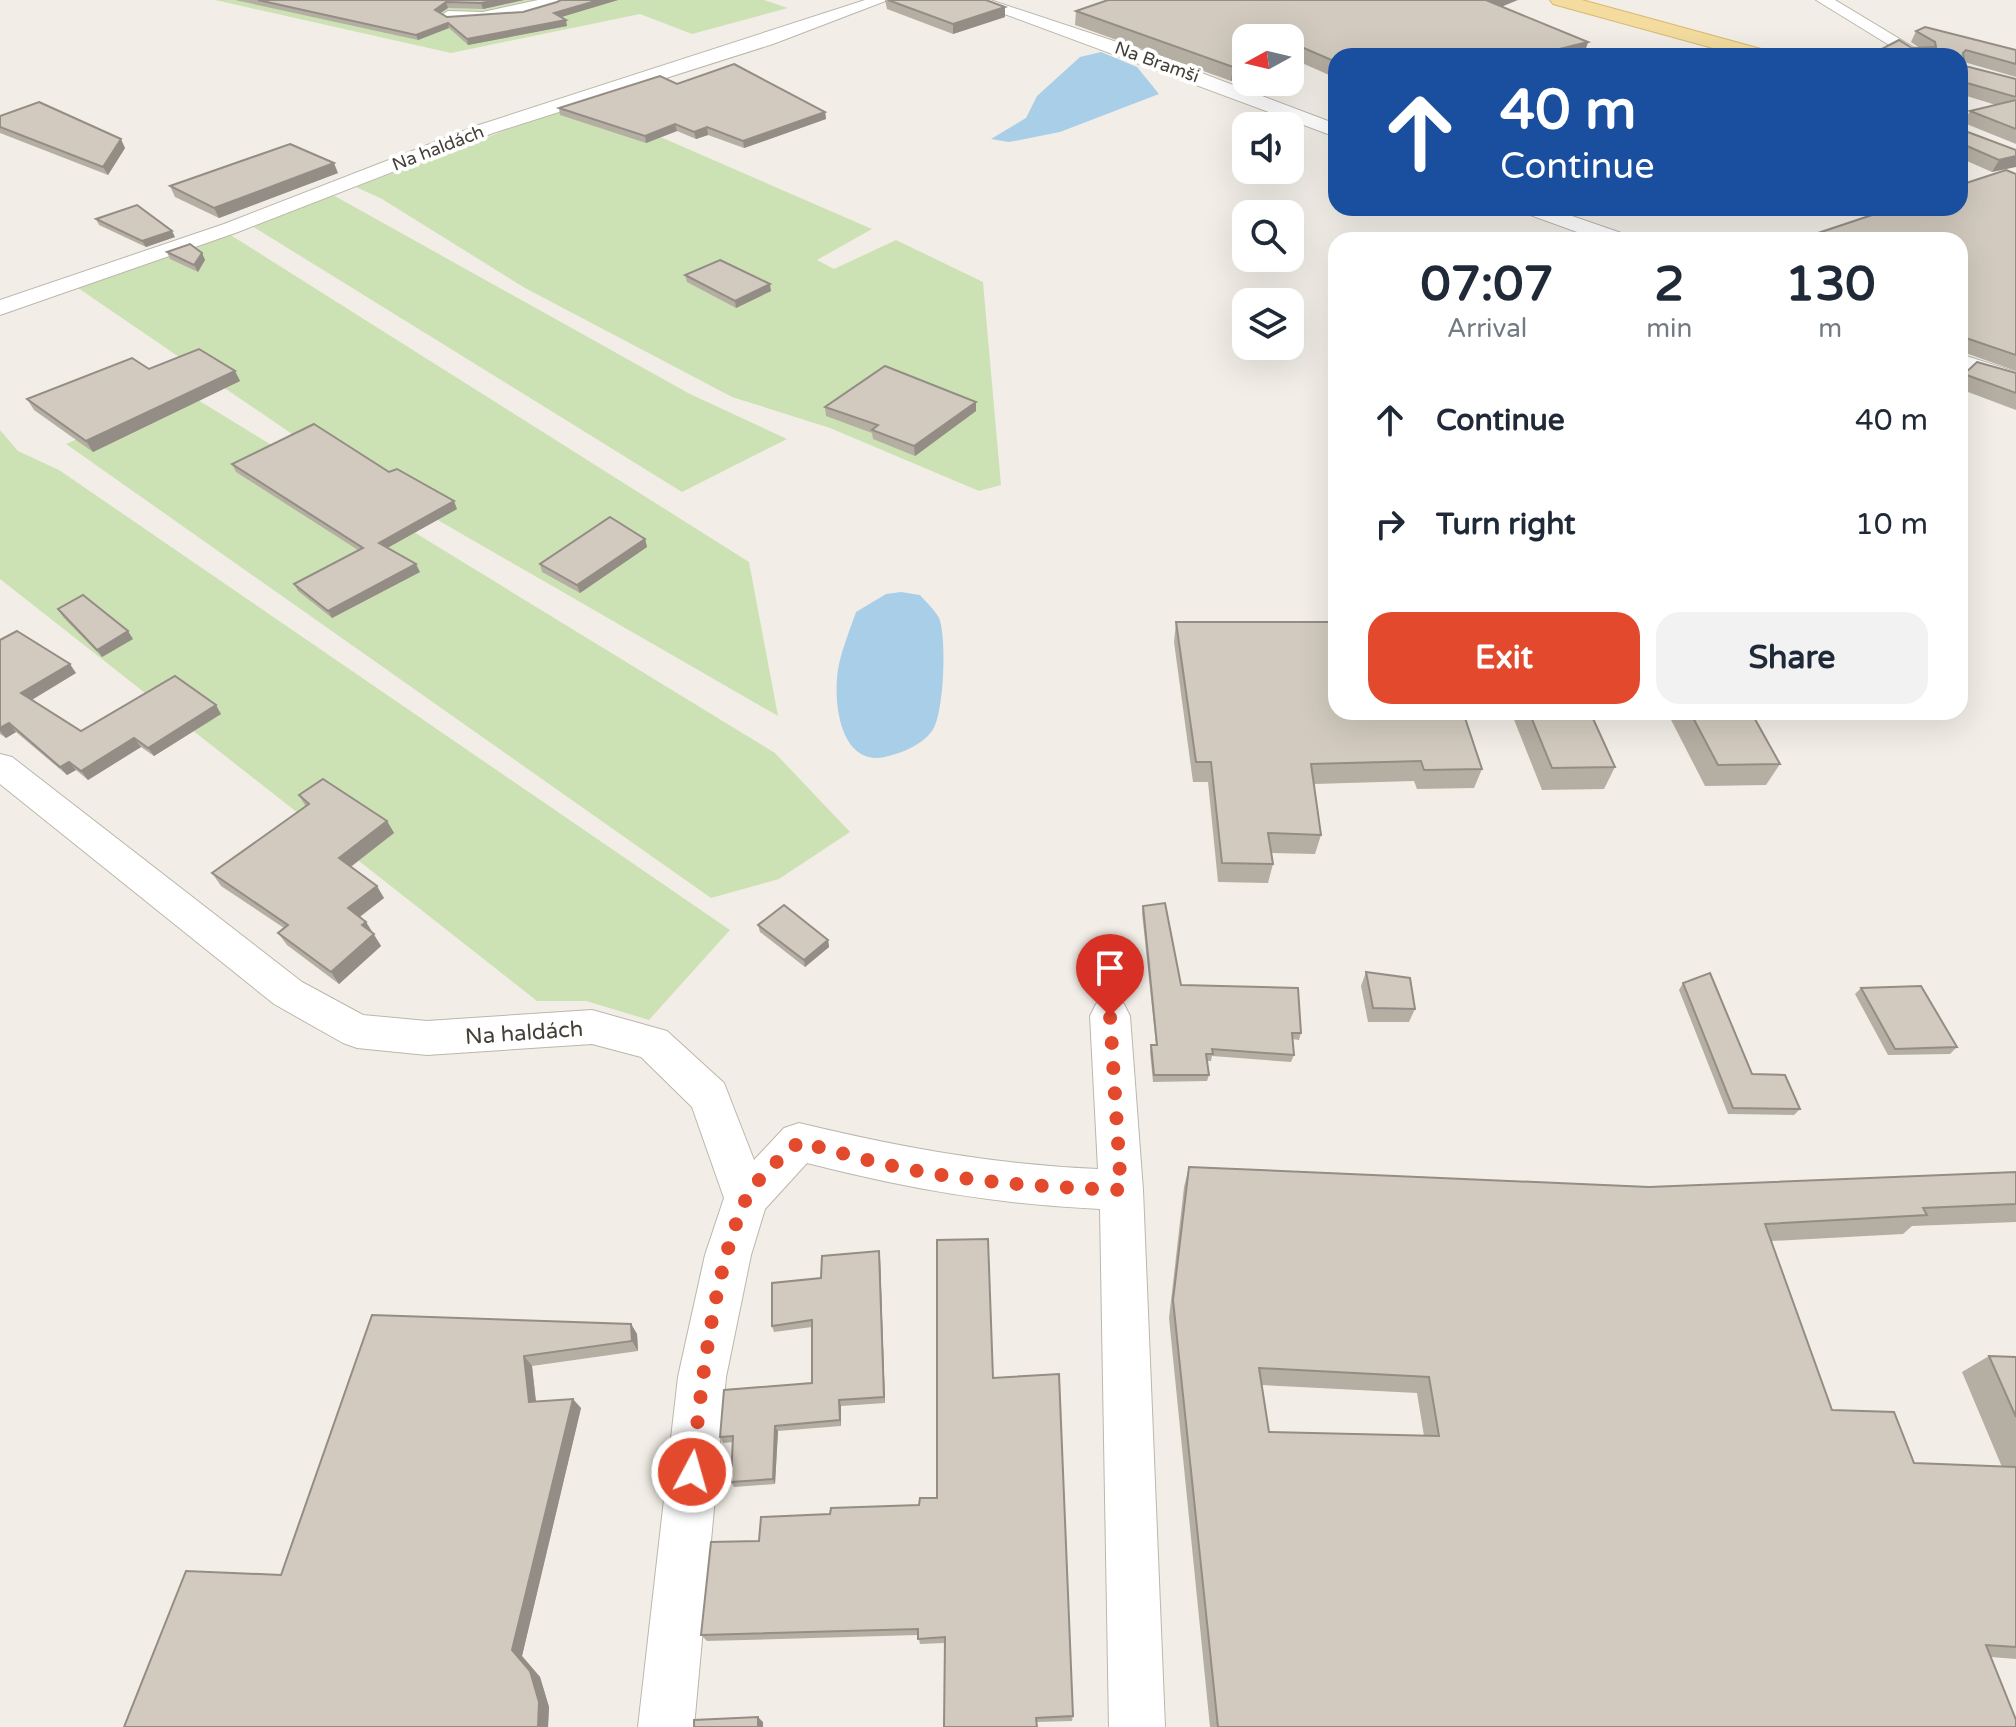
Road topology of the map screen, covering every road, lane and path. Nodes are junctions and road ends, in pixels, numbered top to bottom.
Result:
1 (559, 0) edge
2 (880, 0) edge
3 (975, 0) edge
4 (1560, 0) edge
5 (1824, 0) edge
6 (448, 16) edge
7 (1736, 48) edge
8 (1905, 48) edge
9 (1328, 128) edge
10 (1552, 216) edge
11 (1596, 232) edge
12 (0, 308) edge
13 (1968, 364) edge
14 (2016, 380) edge
15 (0, 766) edge
16 (1110, 1016) dead end
17 (1121, 1190) junction
18 (746, 1198) junction
19 (666, 1727) edge
20 (1137, 1727) edge

1 - 6 street
2 - 12 street, Na haldách
3 - 9 street, Na Bramši
4 - 7 main road
5 - 8 street
10 - 11 street
13 - 14 street
15 - 18 street, Na haldách
16 - 17 street
17 - 18 street
17 - 20 street
18 - 19 street

